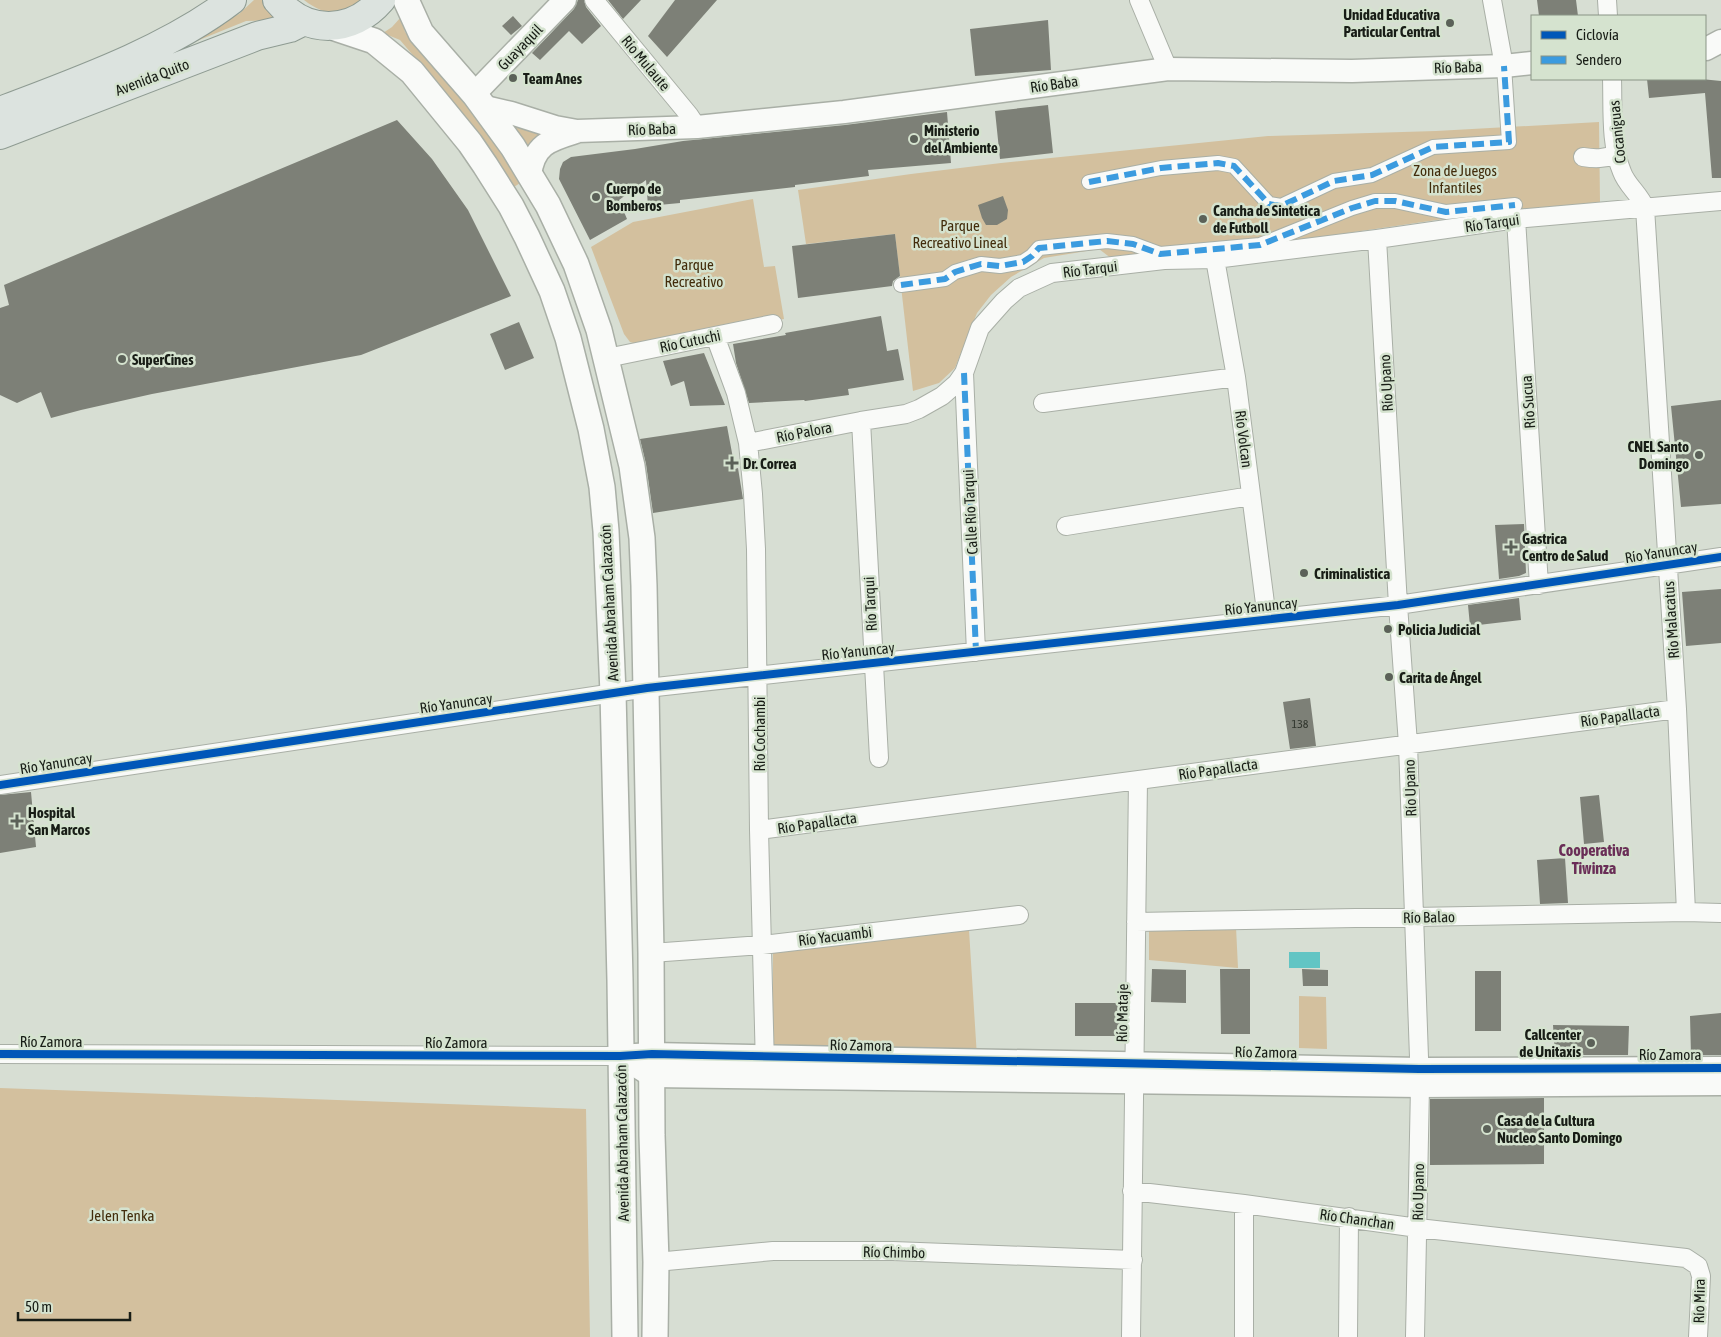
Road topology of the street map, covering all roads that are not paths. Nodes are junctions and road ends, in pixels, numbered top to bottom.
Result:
1 (232, 0) edge
2 (277, 0) edge
3 (381, 0) edge
4 (406, 0) edge
5 (565, 0) edge
6 (594, 0) edge
7 (1139, 0) edge
8 (1492, 0) edge
9 (1607, 0) edge
10 (1608, 15) edge
11 (304, 21) junction
12 (332, 27) junction
13 (1531, 63) edge
14 (1504, 66) junction
15 (1168, 69) junction
16 (1612, 80) edge
17 (480, 101) junction
18 (0, 111) edge
19 (697, 127) junction
20 (577, 131) junction
21 (0, 135) edge
22 (1616, 154) junction
23 (1583, 157) dead end
24 (534, 181) junction
25 (1089, 182) dead end
26 (1721, 201) edge
27 (508, 203) junction
28 (1645, 208) junction
29 (1516, 212) junction
30 (1378, 239) junction
31 (1215, 259) junction
32 (901, 285) dead end
33 (774, 324) dead end
34 (715, 336) junction
35 (607, 358) junction
36 (964, 373) junction
37 (1236, 377) junction
38 (1043, 403) dead end
39 (861, 421) junction
40 (748, 442) junction
41 (1251, 496) junction
42 (1066, 526) dead end
43 (1721, 557) edge
44 (1668, 564) junction
45 (1539, 584) junction
46 (1398, 605) junction
47 (1267, 620) junction
48 (976, 652) junction
49 (873, 663) junction
50 (758, 676) junction
51 (647, 688) junction
52 (613, 693) junction
53 (1677, 709) junction
54 (1408, 744) junction
55 (879, 758) dead end
56 (1138, 780) junction
57 (0, 785) edge
58 (759, 830) junction
59 (1686, 912) junction
60 (1721, 913) edge
61 (1019, 915) dead end
62 (1414, 918) junction
63 (1136, 922) junction
64 (762, 945) junction
65 (651, 953) junction
66 (0, 1054) edge
67 (620, 1056) junction
68 (652, 1065) junction
69 (765, 1067) junction
70 (1721, 1068) edge
71 (1135, 1073) junction
72 (1420, 1078) junction
73 (1721, 1084) edge
74 (1132, 1191) junction
75 (1244, 1204) junction
76 (1348, 1217) junction
77 (1418, 1228) junction
78 (1132, 1260) junction
79 (656, 1262) junction
80 (1698, 1266) joint
81 (625, 1337) edge
82 (655, 1337) edge
83 (1132, 1337) edge
84 (1244, 1337) edge
85 (1348, 1337) edge
86 (1415, 1337) edge
87 (1698, 1337) edge

1 - 18 main road, Avenida Quito
2 - 11 main road
3 - 12 main road
4 - 17 main road, Avenida Abraham Calazacón
5 - 17 street, Guayaquil
6 - 19 street, Río Mulaute
7 - 15 street
8 - 14 street
9 - 10 street
11 - 12 main road
11 - 21 main road, Avenida Quito
12 - 27 main road, Avenida Abraham Calazacón
13 - 14 street, Río Baba
14 - 15 street, Río Baba
14 - 25 street
15 - 19 street, Río Baba
16 - 22 street, Cocaniguas
17 - 20 street, Río Baba
17 - 24 main road, Avenida Abraham Calazacón
19 - 20 street, Río Baba
20 - 24 street, Río Baba
22 - 23 street
22 - 28 street, Cocaniguas
24 - 27 main road
24 - 35 main road, Avenida Abraham Calazacón
26 - 28 street, Río Tarqui
27 - 52 main road, Avenida Abraham Calazacón
28 - 29 street, Río Tarqui
28 - 44 street, Río Malacatus
29 - 30 street, Río Tarqui
29 - 32 street
29 - 45 street, Río Sucua
30 - 31 street, Río Tarqui
30 - 46 street, Río Upano
31 - 36 street, Río Tarqui
31 - 37 street, Río Volcan
33 - 34 street, Río Cutuchi
34 - 35 street, Río Cutuchi
34 - 40 street, Río Cochambi
35 - 51 main road, Avenida Abraham Calazacón
36 - 39 street, Río Tarqui
36 - 48 street, Calle Río Tarqui
37 - 38 street
37 - 41 street, Río Volcan
39 - 40 street, Río Palora
39 - 49 street, Río Tarqui
40 - 50 street, Río Cochambi
41 - 42 street
41 - 47 street, Río Volcan
43 - 44 street, Río Yanuncay
44 - 45 street, Río Yanuncay
44 - 53 street, Río Malacatus
45 - 46 street, Río Yanuncay
46 - 47 street, Río Yanuncay
46 - 54 street, Río Upano
47 - 48 street, Río Yanuncay
48 - 49 street, Río Yanuncay
49 - 50 street, Río Yanuncay
49 - 55 street, Río Tarqui
50 - 51 street, Río Yanuncay
50 - 58 street, Río Cochambi
51 - 52 street, Río Yanuncay
51 - 65 main road, Avenida Abraham Calazacón
52 - 57 street, Río Yanuncay
52 - 67 main road, Avenida Abraham Calazacón
53 - 54 street, Río Papallacta
53 - 59 street, Río Malacatus
54 - 56 street, Río Papallacta
54 - 62 street, Río Upano
56 - 58 street, Río Papallacta
56 - 63 street, Río Mataje
58 - 64 street, Río Cochambi
59 - 60 street, Río Balao
59 - 62 street, Río Balao
61 - 64 street, Río Yacuambi
62 - 63 street, Río Balao
62 - 72 street, Río Upano
63 - 71 street, Río Mataje
64 - 65 street, Río Yacuambi
64 - 69 street, Río Cochambi
65 - 68 main road, Avenida Abraham Calazacón
66 - 67 street, Río Zamora
67 - 68 street, Río Zamora
67 - 81 main road, Avenida Abraham Calazacón
68 - 69 street, Río Zamora
68 - 79 main road, Avenida Abraham Calazacón
69 - 71 street, Río Zamora
70 - 72 street, Río Zamora
71 - 72 street, Río Zamora
71 - 74 street, Río Mataje
72 - 73 street, Río Zamora
72 - 77 street, Río Upano
74 - 75 street, Río Chanchan
74 - 78 street, Río Mataje
75 - 76 street, Río Chanchan
75 - 84 street
76 - 77 street, Río Chanchan
76 - 85 street
77 - 80 street, Río Chanchan
77 - 86 street, Río Upano
78 - 79 street, Río Chimbo
78 - 83 street, Río Mataje
79 - 82 main road, Avenida Abraham Calazacón
80 - 87 street, Río Mira

